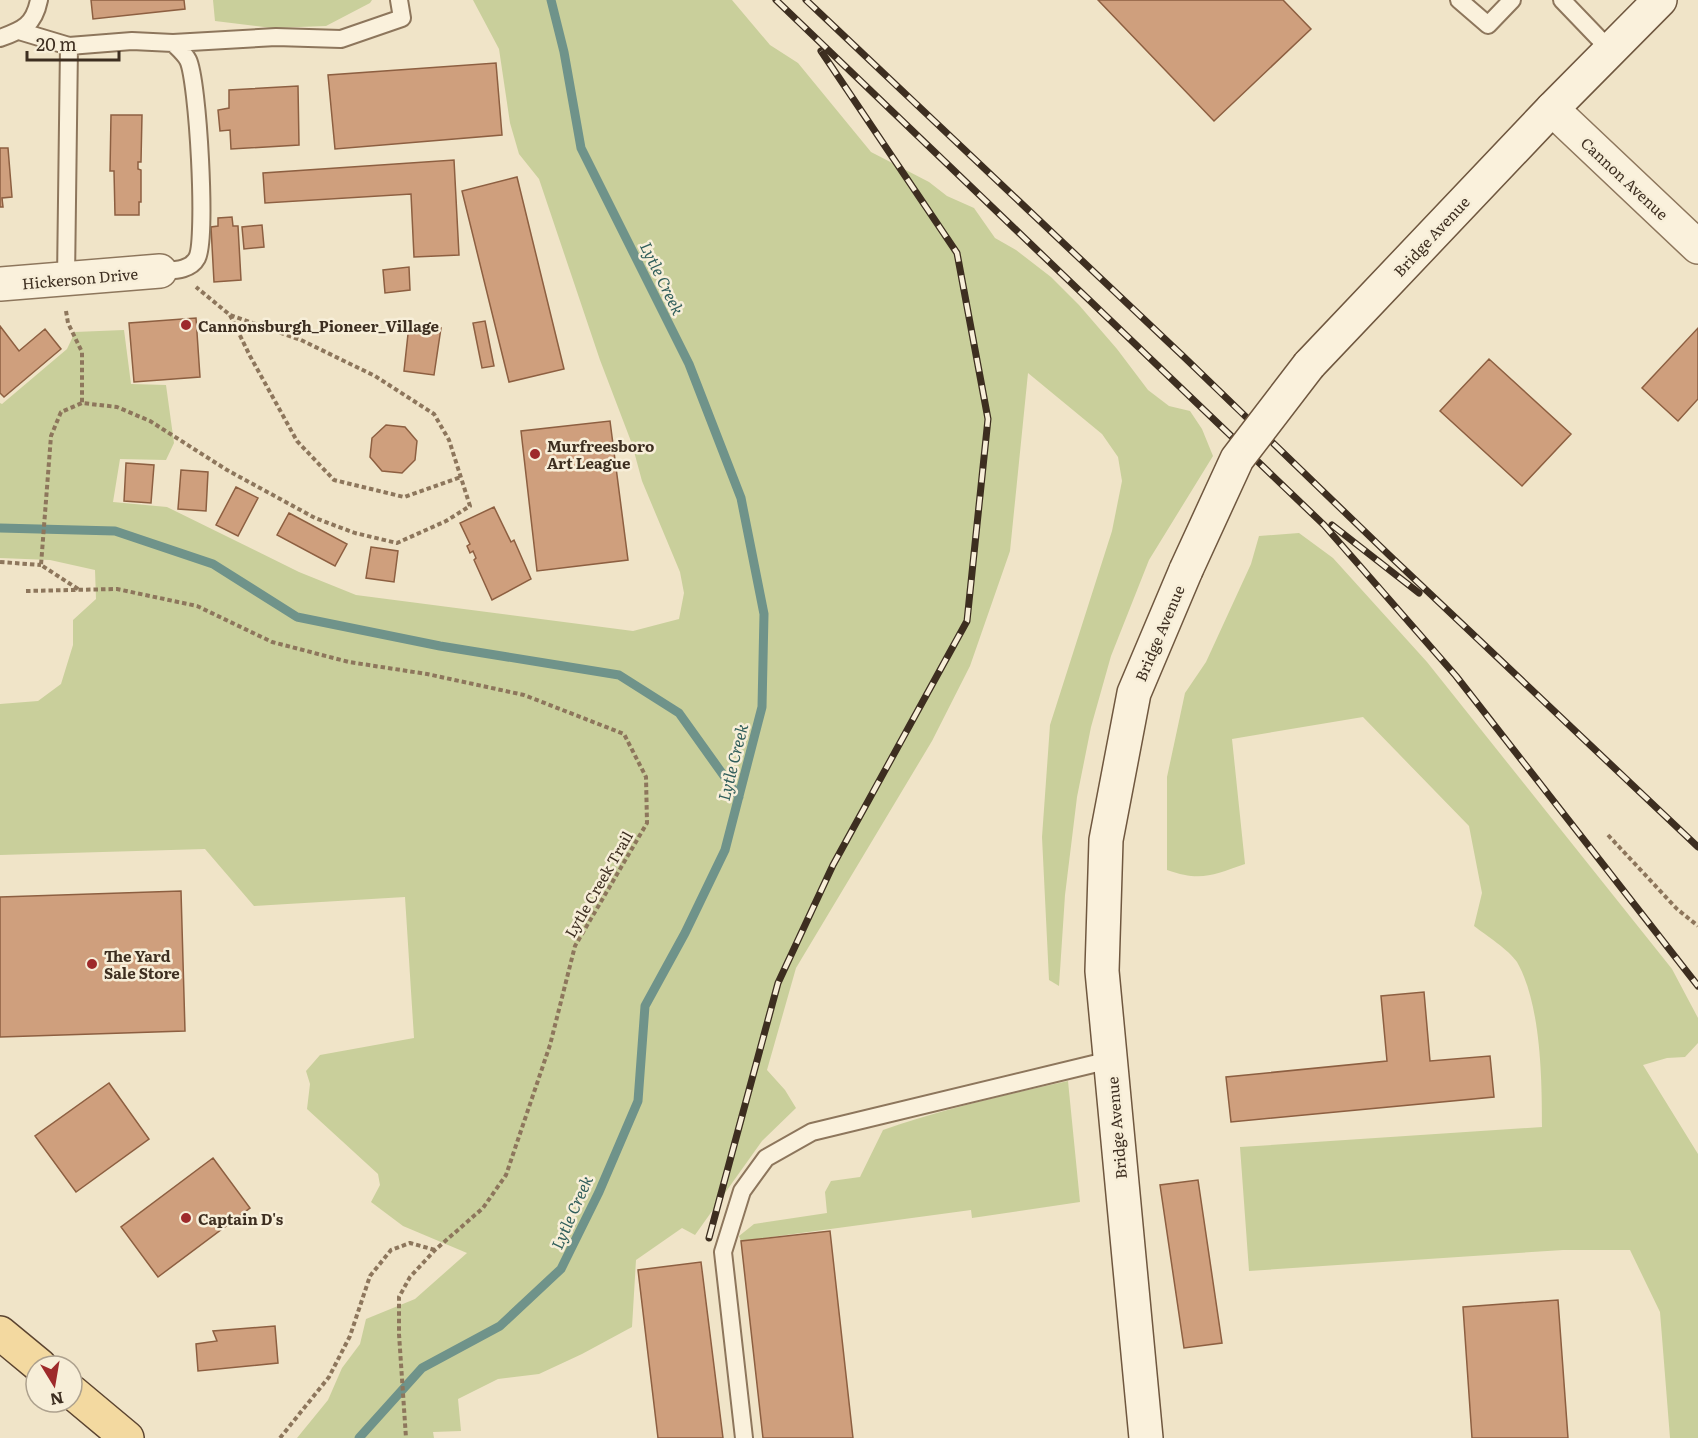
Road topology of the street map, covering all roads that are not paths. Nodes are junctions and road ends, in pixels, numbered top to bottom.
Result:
1 (39, 0) edge
2 (399, 0) edge
3 (1459, 0) edge
4 (1512, 0) edge
5 (1562, 0) edge
6 (1660, 0) edge
7 (19, 31) junction
8 (0, 38) edge
9 (173, 43) junction
10 (69, 46) junction
11 (1610, 50) junction
12 (1552, 109) junction
13 (1698, 247) edge
14 (173, 279) joint
15 (0, 285) edge
16 (66, 292) junction
17 (1110, 1060) junction
18 (0, 1333) edge
19 (25, 1354) edge
20 (84, 1402) edge
21 (127, 1438) edge
22 (744, 1438) edge
23 (1146, 1438) edge

1 - 7 lane
2 - 9 lane
3 - 4 lane
5 - 11 lane
6 - 11 street, Bridge Avenue
7 - 8 lane
7 - 10 lane
9 - 10 lane
9 - 14 lane
10 - 16 lane
11 - 12 street, Bridge Avenue
12 - 13 street, Cannon Avenue
12 - 17 street, Bridge Avenue, bridge
14 - 16 street, Hickerson Drive
15 - 16 street, Hickerson Drive
17 - 22 lane
17 - 23 street, Bridge Avenue
18 - 19 main road
20 - 21 main road

